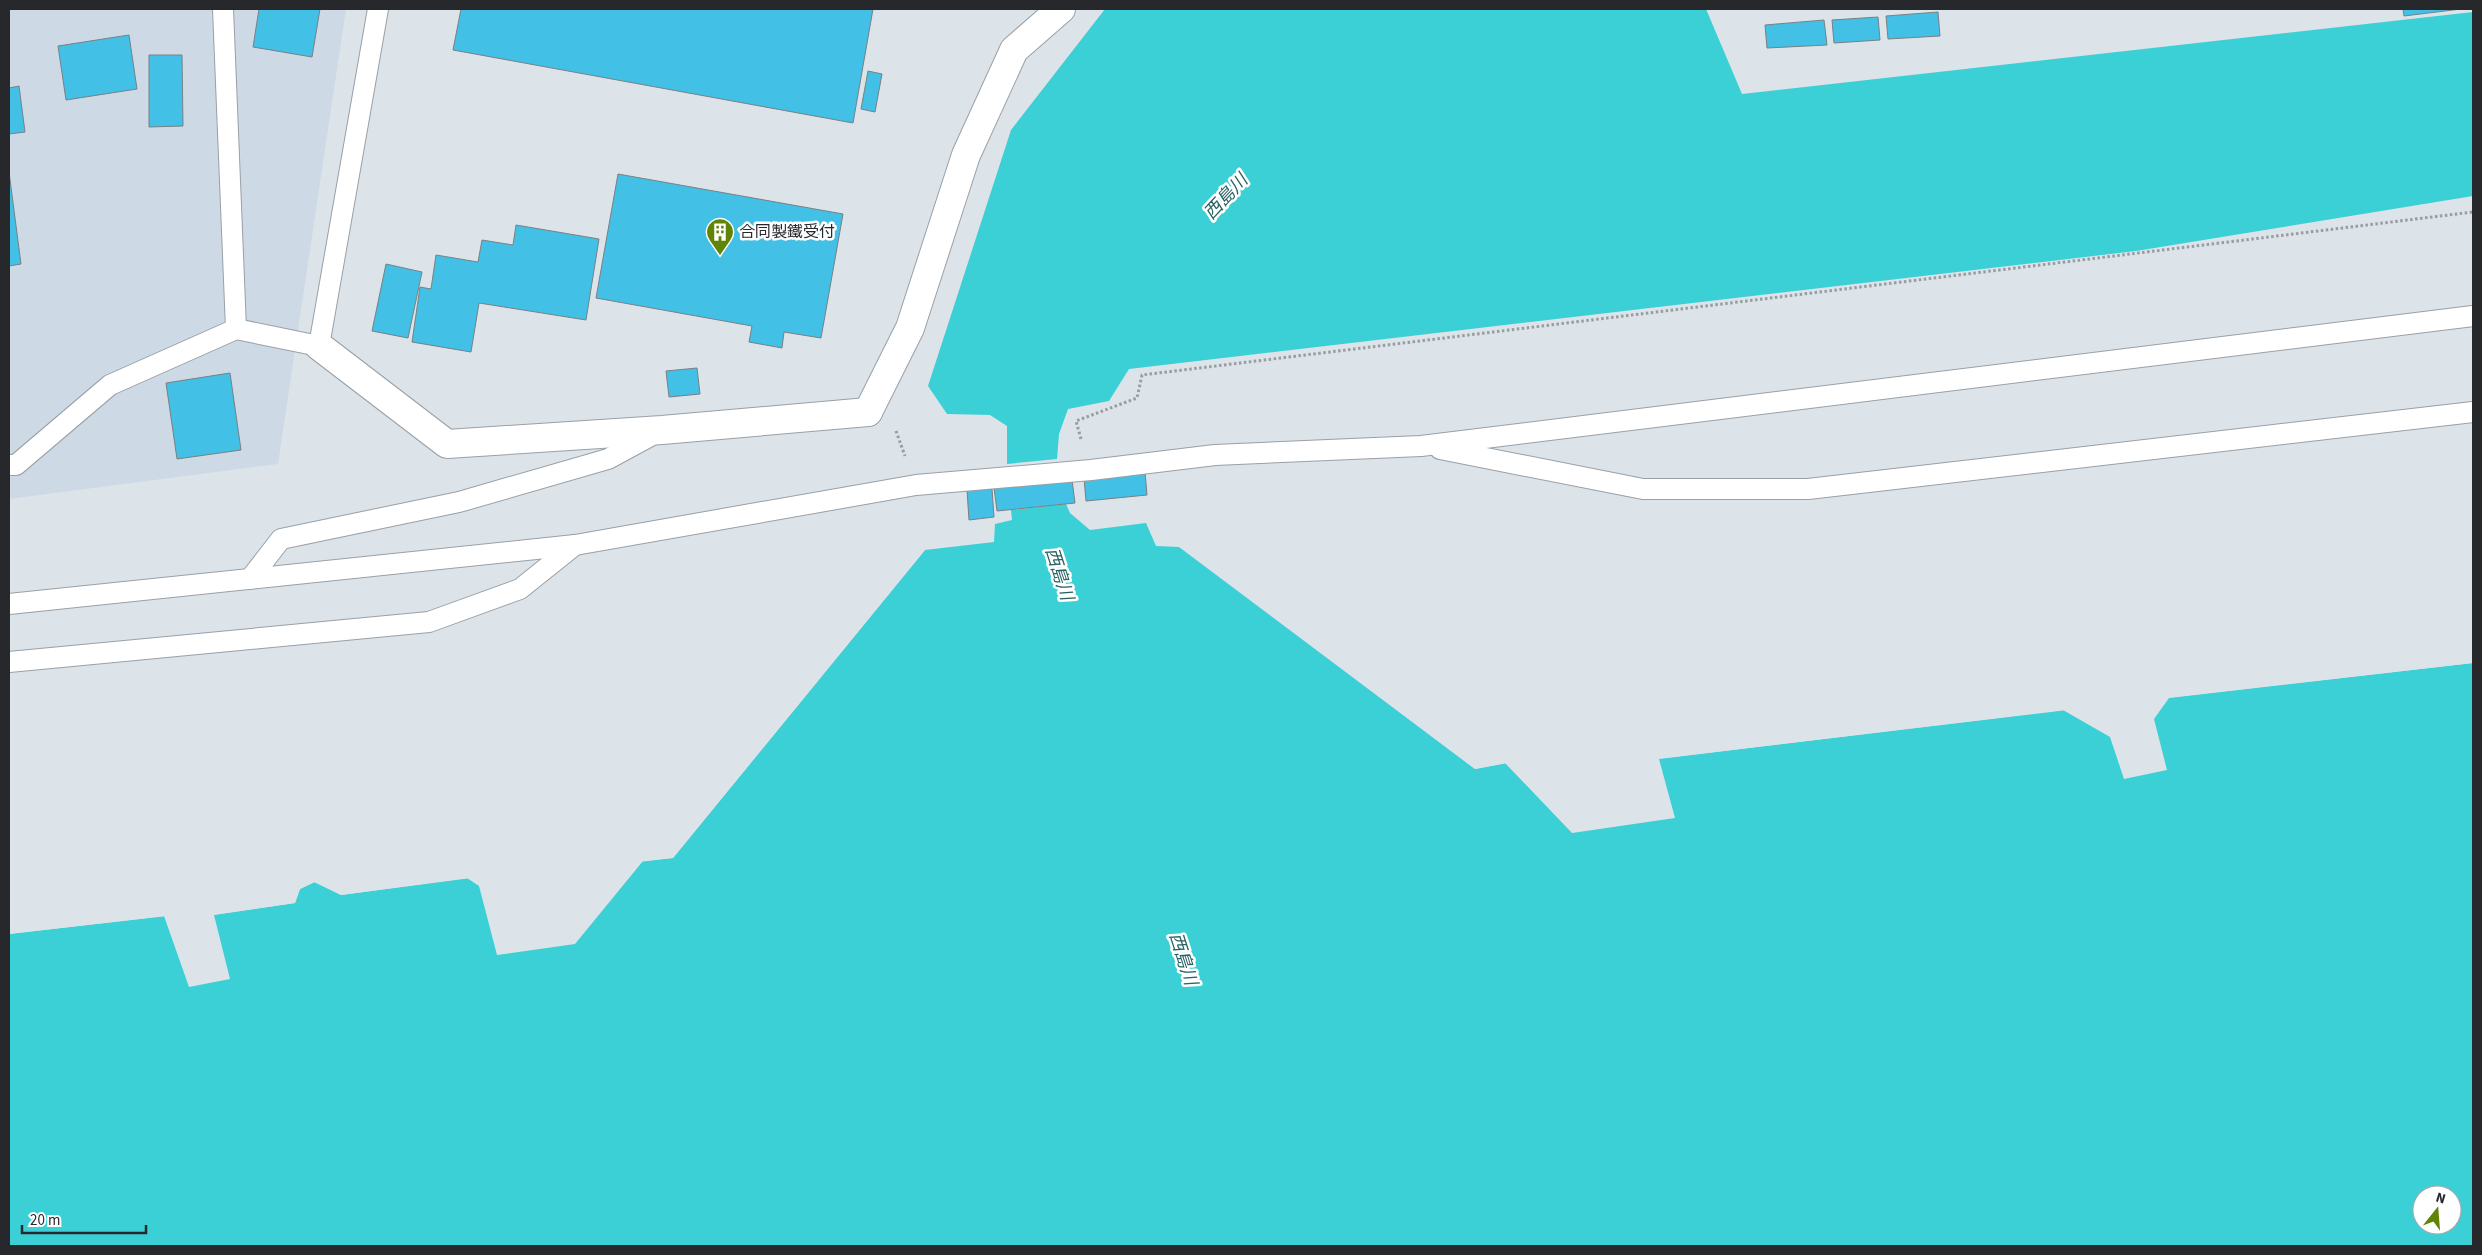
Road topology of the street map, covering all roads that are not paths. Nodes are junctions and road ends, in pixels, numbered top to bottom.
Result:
1 (223, 9) edge
2 (378, 9) edge
3 (1061, 9) edge
4 (2473, 316) edge
5 (236, 329) junction
6 (318, 346) junction
7 (2473, 412) edge
8 (662, 430) junction
9 (1421, 446) junction
10 (9, 465) edge
11 (575, 545) junction
12 (250, 579) junction
13 (9, 604) edge
14 (9, 662) edge

1 - 5 lane
2 - 6 lane
3 - 8 street
4 - 9 lane
5 - 6 lane
5 - 10 lane
6 - 8 street
7 - 9 lane
8 - 12 lane
9 - 11 lane
11 - 12 lane
11 - 14 lane
12 - 13 lane

